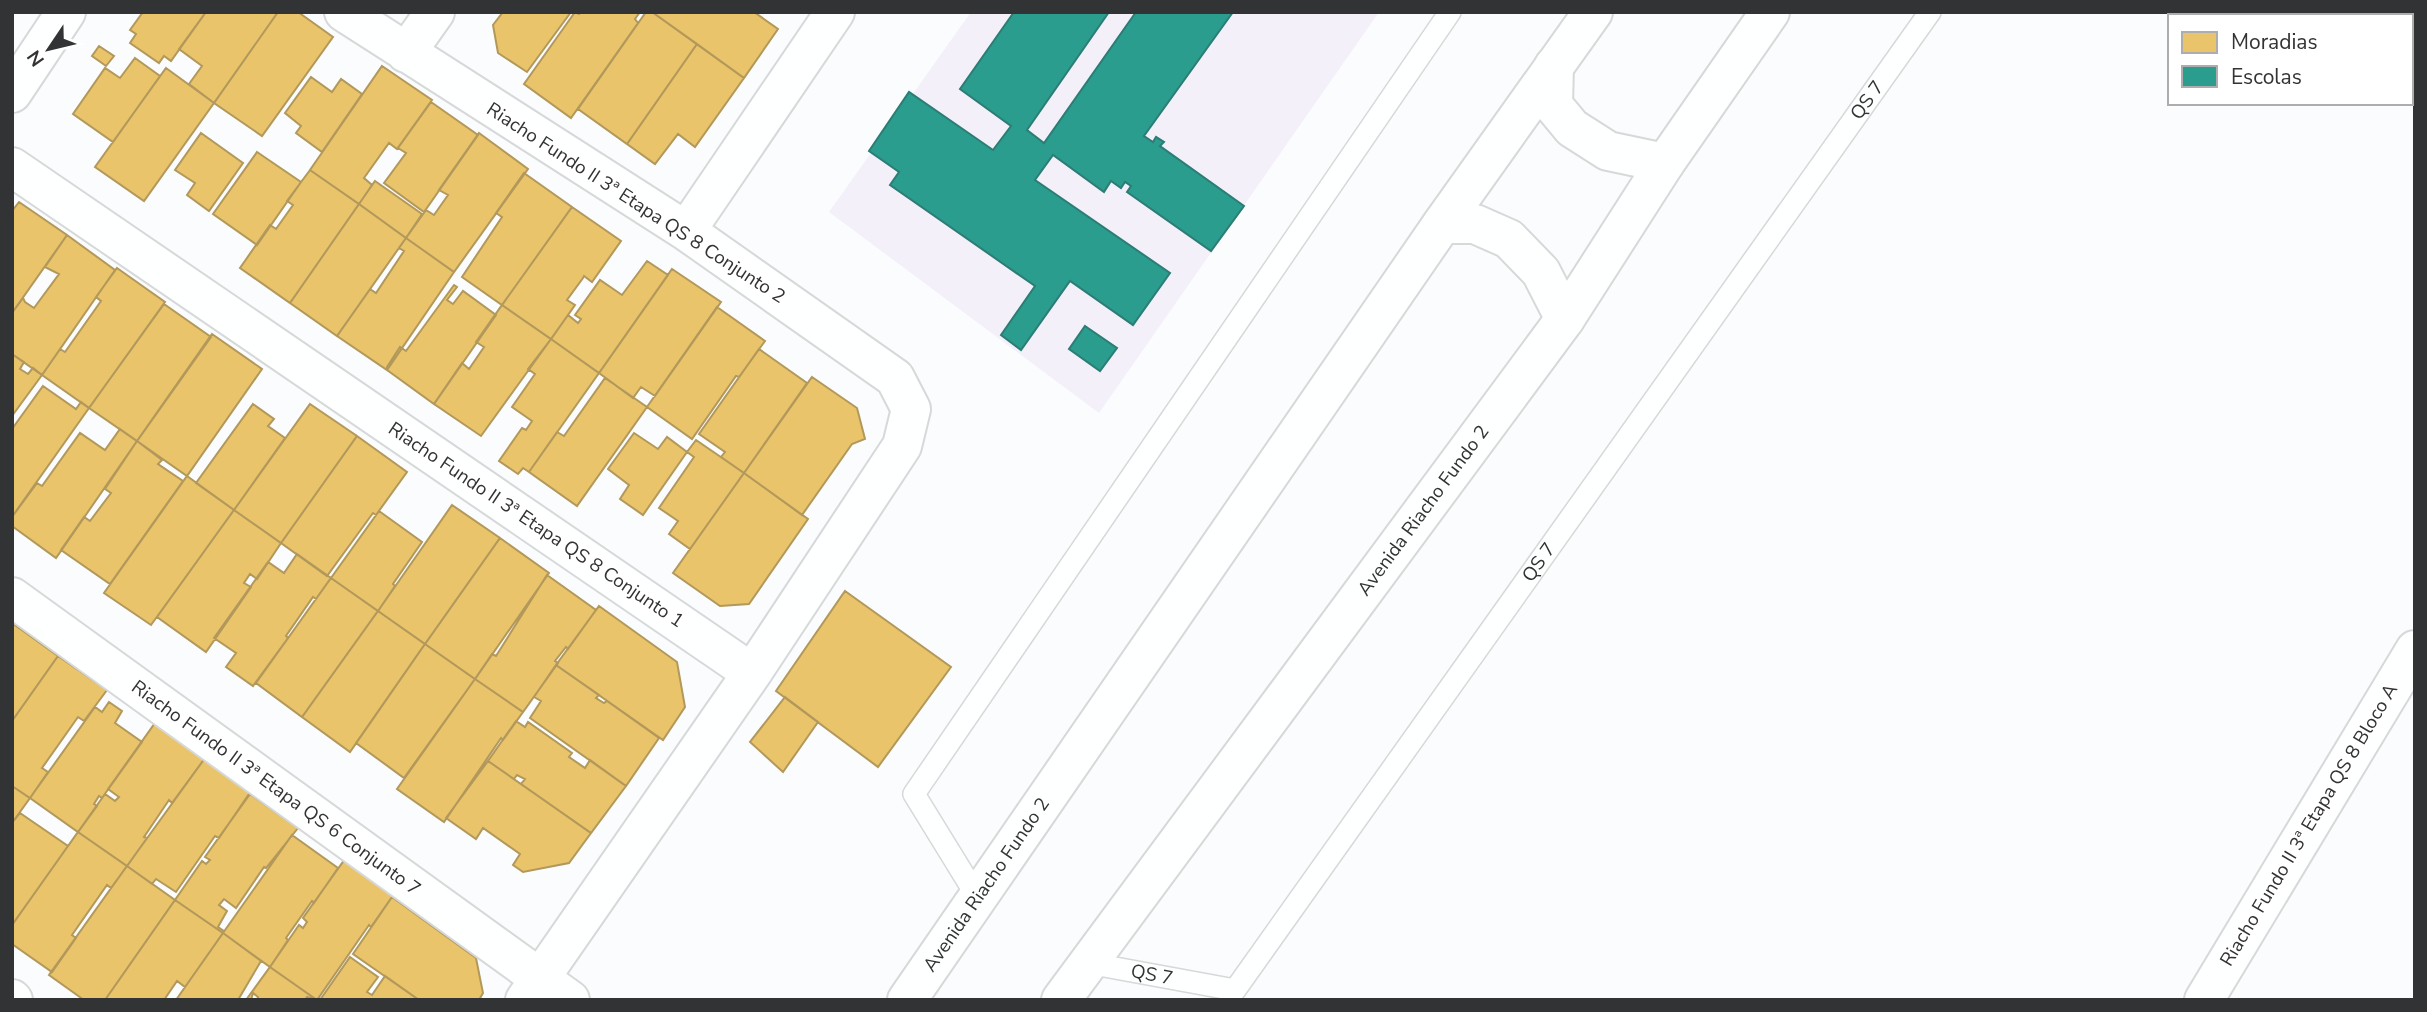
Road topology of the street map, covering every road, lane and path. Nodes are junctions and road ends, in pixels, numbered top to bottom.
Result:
1 (66, 12) edge
2 (344, 12) edge
3 (435, 12) edge
4 (835, 12) edge
5 (1450, 12) edge
6 (1593, 12) edge
7 (1770, 12) edge
8 (1930, 12) edge
9 (406, 53) junction
10 (1554, 66) junction
11 (12, 93) edge
12 (1665, 163) junction
13 (12, 167) edge
14 (1442, 224) junction
15 (686, 232) junction
16 (1565, 318) junction
17 (12, 597) edge
18 (2415, 650) edge
19 (752, 673) junction
20 (978, 898) junction
21 (1087, 962) junction
22 (545, 993) edge
23 (907, 1000) edge
24 (1061, 1000) edge
25 (2204, 1000) edge

1 - 11 street
2 - 9 street, Riacho Fundo II 3ª Etapa QS 8 Conjunto 2
3 - 9 street
4 - 15 street
5 - 20 lane
6 - 10 street, Avenida Riacho Fundo 2
7 - 12 street, Avenida Riacho Fundo 2
8 - 21 lane, QS 7
9 - 15 street, Riacho Fundo II 3ª Etapa QS 8 Conjunto 2
10 - 12 street
10 - 14 street, Avenida Riacho Fundo 2
12 - 16 street, Avenida Riacho Fundo 2
13 - 19 street, Riacho Fundo II 3ª Etapa QS 8 Conjunto 1
14 - 16 street
14 - 20 street, Avenida Riacho Fundo 2
15 - 19 street, Riacho Fundo II 3ª Etapa QS 8 Conjunto 2
16 - 21 street, Avenida Riacho Fundo 2
17 - 22 street, Riacho Fundo II 3ª Etapa QS 6 Conjunto 7
18 - 25 street, Riacho Fundo II 3ª Etapa QS 8 Bloco A
19 - 22 street
20 - 23 street, Avenida Riacho Fundo 2
21 - 24 street, Avenida Riacho Fundo 2

